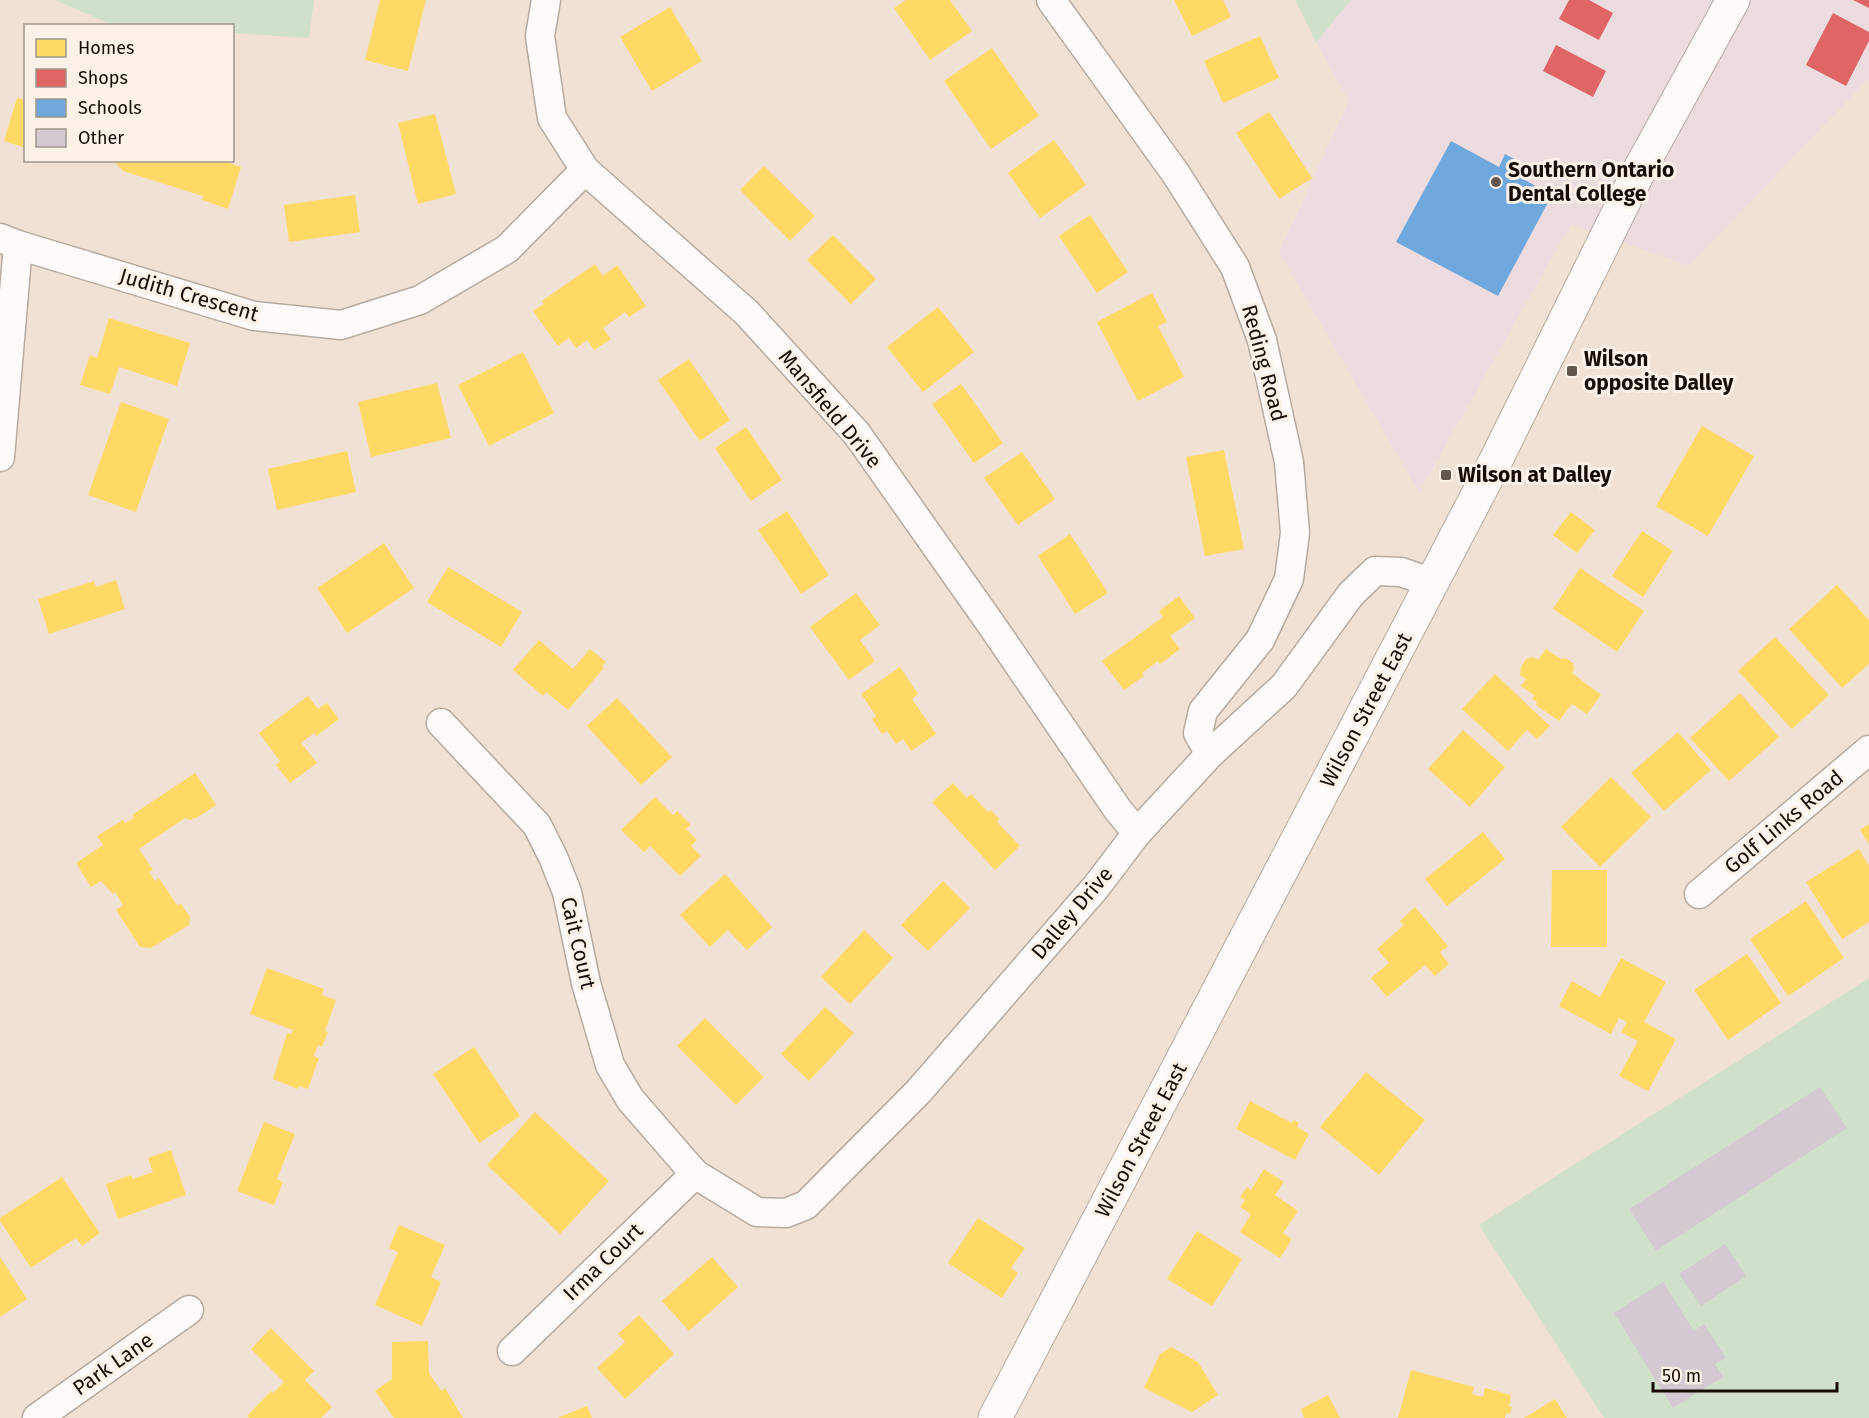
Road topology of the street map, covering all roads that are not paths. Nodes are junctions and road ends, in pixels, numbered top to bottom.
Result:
1 (546, 0) edge
2 (1051, 0) edge
3 (1733, 0) edge
4 (585, 170) junction
5 (9, 242) edge
6 (0, 457) edge
7 (1433, 583) junction
8 (441, 723) dead end
9 (1869, 750) edge
10 (1210, 754) junction
11 (1137, 833) junction
12 (1699, 894) dead end
13 (695, 1174) junction
14 (189, 1310) dead end
15 (512, 1351) dead end
16 (37, 1418) edge
17 (995, 1418) edge

1 - 4 street, Mansfield Drive
2 - 10 street, Reding Road
3 - 7 main road, Wilson Street East
4 - 5 street, Judith Crescent
4 - 11 street, Mansfield Drive
5 - 6 street
7 - 10 street, Dalley Drive
7 - 17 main road, Wilson Street East
8 - 13 street, Cait Court
9 - 12 street, Golf Links Road
10 - 11 street, Dalley Drive
11 - 13 street, Dalley Drive
13 - 15 street, Irma Court
14 - 16 street, Park Lane

